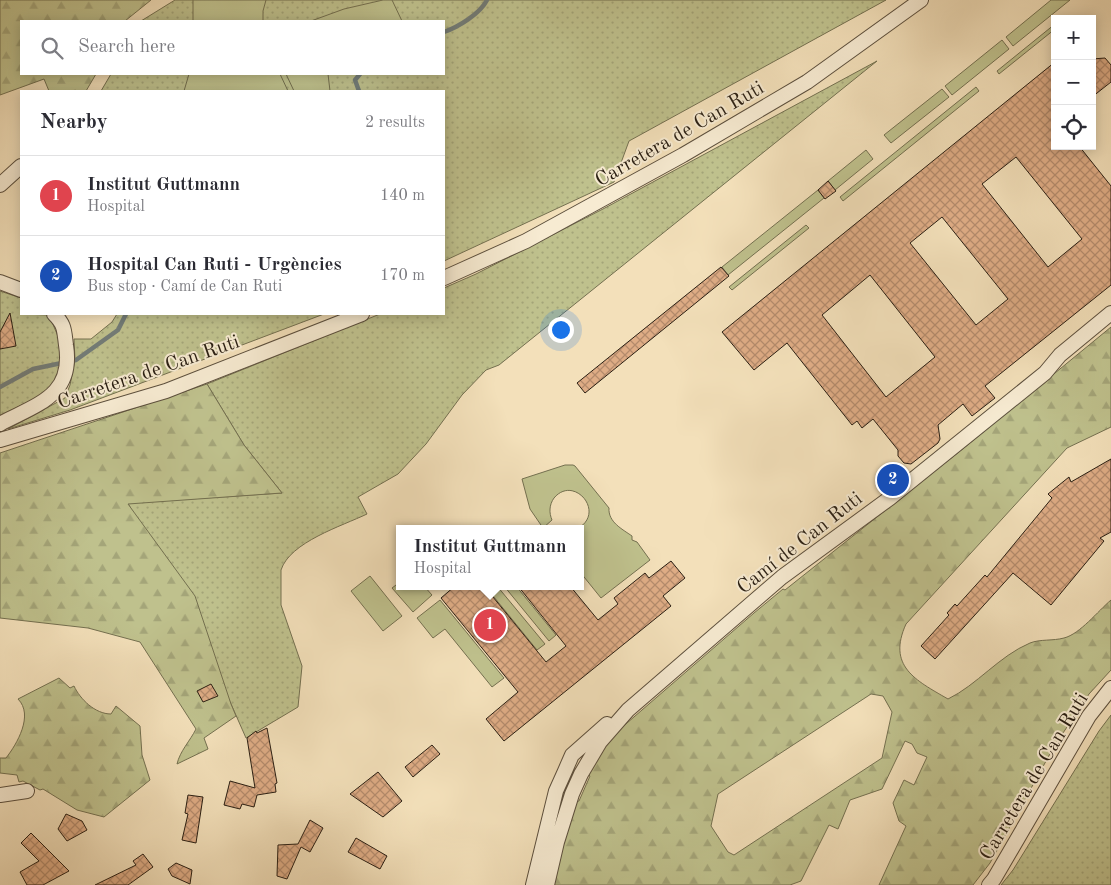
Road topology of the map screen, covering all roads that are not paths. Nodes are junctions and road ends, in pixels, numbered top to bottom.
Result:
1 (921, 0) edge
2 (20, 167) edge
3 (0, 185) edge
4 (445, 278) edge
5 (0, 282) edge
6 (20, 290) edge
7 (1111, 313) edge
8 (55, 315) edge
9 (359, 315) edge
10 (0, 424) edge
11 (0, 440) edge
12 (1111, 688) edge
13 (628, 710) junction
14 (590, 758) junction
15 (27, 791) dead end
16 (0, 795) edge
17 (555, 797) junction
18 (549, 879) edge
19 (533, 885) edge
20 (989, 885) edge

1 - 4 street, Carretera de Can Ruti
2 - 3 street
5 - 6 street
7 - 13 street, Camí de Can Ruti
8 - 10 street
9 - 11 street, Carretera de Can Ruti
12 - 20 street, Carretera de Can Ruti
13 - 14 street, Camí de Can Ruti
13 - 17 street, Camí de Can Ruti
14 - 17 street, Camí de Can Ruti
14 - 18 street, Camí de Can Ruti
15 - 16 street
17 - 18 street, Camí de Can Ruti
17 - 19 street, Camí de Can Ruti

